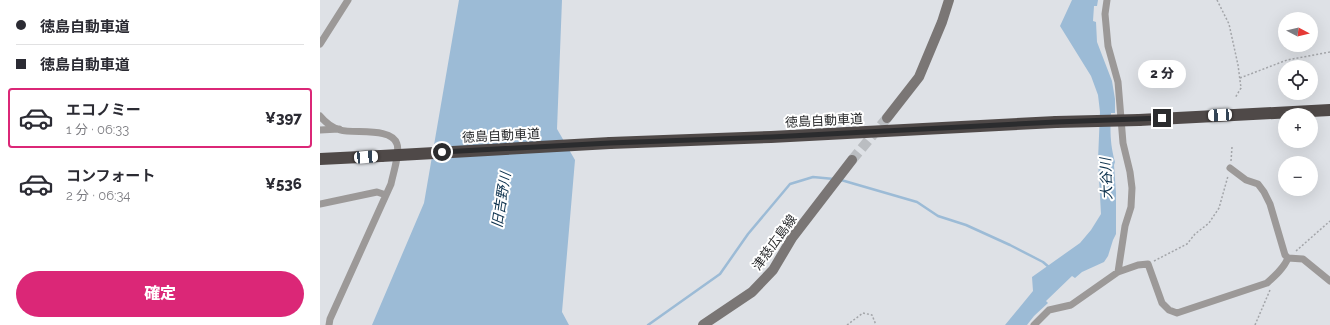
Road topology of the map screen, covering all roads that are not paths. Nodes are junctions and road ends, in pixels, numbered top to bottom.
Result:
1 (348, 0) edge
2 (949, 0) edge
3 (1107, 0) edge
4 (320, 44) edge
5 (1330, 110) edge
6 (320, 116) edge
7 (887, 118) tunnel mouth
8 (339, 129) junction
9 (320, 130) edge
10 (366, 157) junction
11 (320, 159) edge
12 (852, 160) tunnel mouth
13 (320, 162) edge
14 (1230, 168) road end
15 (386, 195) junction
16 (320, 204) edge
17 (1288, 258) junction
18 (1118, 272) junction
19 (1330, 281) edge
20 (329, 325) edge
21 (703, 325) edge
22 (1034, 325) edge

1 - 4 street
2 - 7 main road
3 - 18 street
5 - 10 highway, 徳島自動車道, bridge
6 - 8 street
8 - 9 street
8 - 15 street
10 - 11 highway, 徳島自動車道
10 - 13 highway
12 - 21 main road, 津慈広島線
14 - 17 street
15 - 16 street
15 - 20 street
17 - 18 street
17 - 19 street
18 - 22 street

